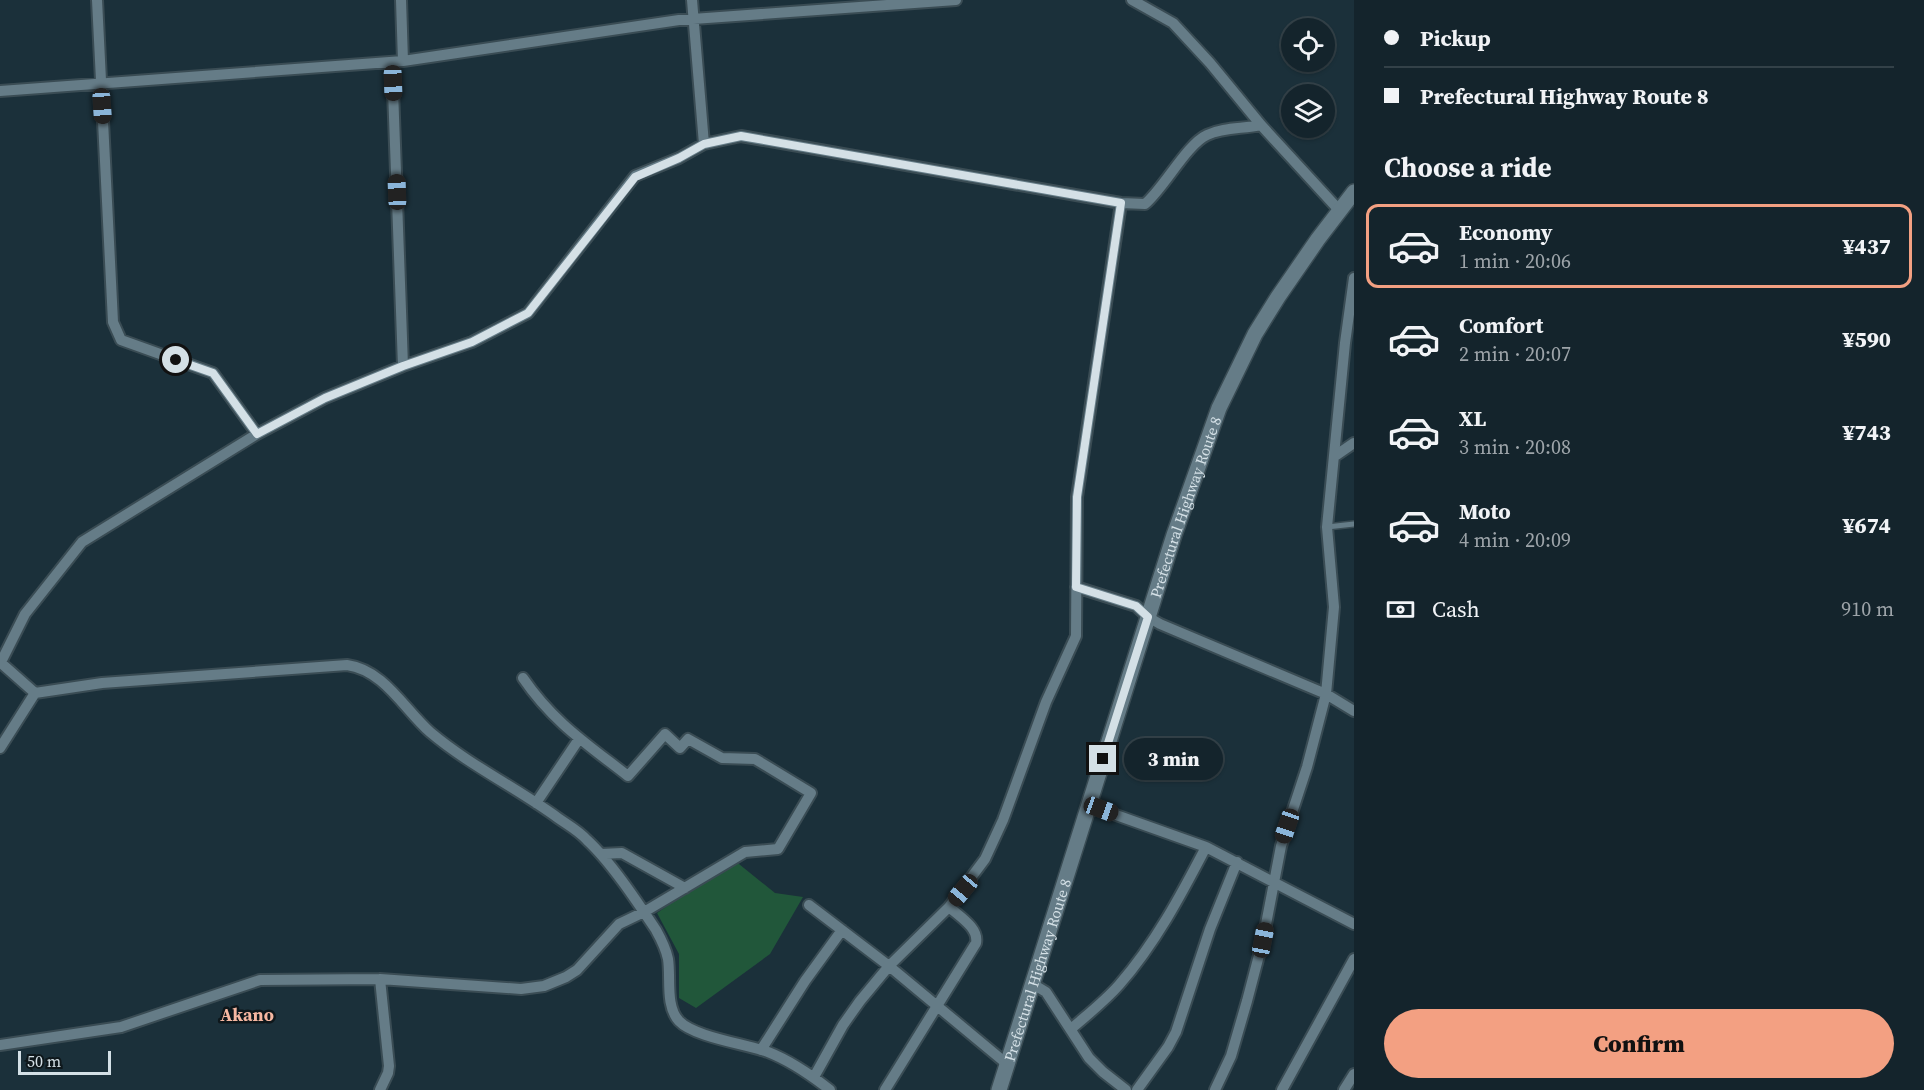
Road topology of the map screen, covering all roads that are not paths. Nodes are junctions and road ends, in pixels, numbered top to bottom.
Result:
1 (97, 0) edge
2 (400, 0) edge
3 (692, 0) edge
4 (956, 0) edge
5 (1132, 0) edge
6 (694, 19) junction
7 (397, 61) junction
8 (100, 84) junction
9 (0, 91) edge
10 (1261, 125) junction
11 (704, 144) junction
12 (1354, 192) edge
13 (1121, 203) junction
14 (1339, 210) junction
15 (1354, 278) edge
16 (403, 366) junction
17 (257, 434) junction
18 (1354, 443) edge
19 (1335, 456) junction
20 (1354, 524) edge
21 (1326, 527) junction
22 (1076, 587) junction
23 (1148, 617) junction
24 (0, 662) edge
25 (523, 678) dead end
26 (35, 693) junction
27 (1326, 694) junction
28 (1354, 711) edge
29 (579, 739) junction
30 (0, 748) edge
31 (536, 803) junction
32 (1088, 804) junction
33 (1206, 847) junction
34 (601, 854) junction
35 (1237, 862) junction
36 (1274, 881) junction
37 (685, 888) junction
38 (809, 904) dead end
39 (950, 907) junction
40 (644, 912) junction
41 (1354, 924) edge
42 (842, 930) junction
43 (1354, 959) edge
44 (889, 966) junction
45 (380, 979) junction
46 (1031, 984) junction
47 (937, 1006) junction
48 (1071, 1029) junction
49 (0, 1045) edge
50 (761, 1050) junction
51 (1007, 1064) junction
52 (1354, 1074) edge
53 (814, 1077) junction
54 (380, 1090) edge
55 (830, 1090) edge
56 (885, 1090) edge
57 (999, 1090) edge
58 (1126, 1090) edge
59 (1137, 1090) edge
60 (1215, 1090) edge
61 (1282, 1090) edge
62 (1344, 1090) edge

1 - 8 street
2 - 7 street
3 - 6 street
4 - 6 street
5 - 10 street
6 - 7 street
6 - 11 street
7 - 8 street
7 - 16 street
8 - 9 street
8 - 17 street
10 - 13 street
10 - 14 street
11 - 13 street
11 - 16 street
12 - 14 main road, Prefectural Highway Route 8
13 - 22 street
14 - 23 main road, Prefectural Highway Route 8
15 - 19 street
16 - 17 street
17 - 24 street
18 - 19 street
19 - 21 street
20 - 21 lane
21 - 27 street
22 - 23 street
22 - 39 street
23 - 27 street
23 - 32 main road, Prefectural Highway Route 8
24 - 26 street
25 - 29 street
26 - 30 street
26 - 31 street
27 - 28 street
27 - 36 street
29 - 31 street
29 - 37 street
31 - 34 street
32 - 33 street
32 - 46 main road, Prefectural Highway Route 8
33 - 35 street
33 - 48 street
34 - 37 street
34 - 40 street
35 - 36 street
35 - 59 street
36 - 41 street
36 - 60 street
37 - 40 street
38 - 42 street
39 - 44 street
39 - 47 street
40 - 45 street
40 - 50 street
42 - 44 street
42 - 50 street
43 - 61 street
44 - 47 street
44 - 53 street
45 - 49 street
45 - 54 street
46 - 48 street
46 - 51 main road, Prefectural Highway Route 8
47 - 51 street
47 - 56 street
48 - 58 street
50 - 53 street
51 - 57 main road, Prefectural Highway Route 8
52 - 62 street
53 - 55 street

